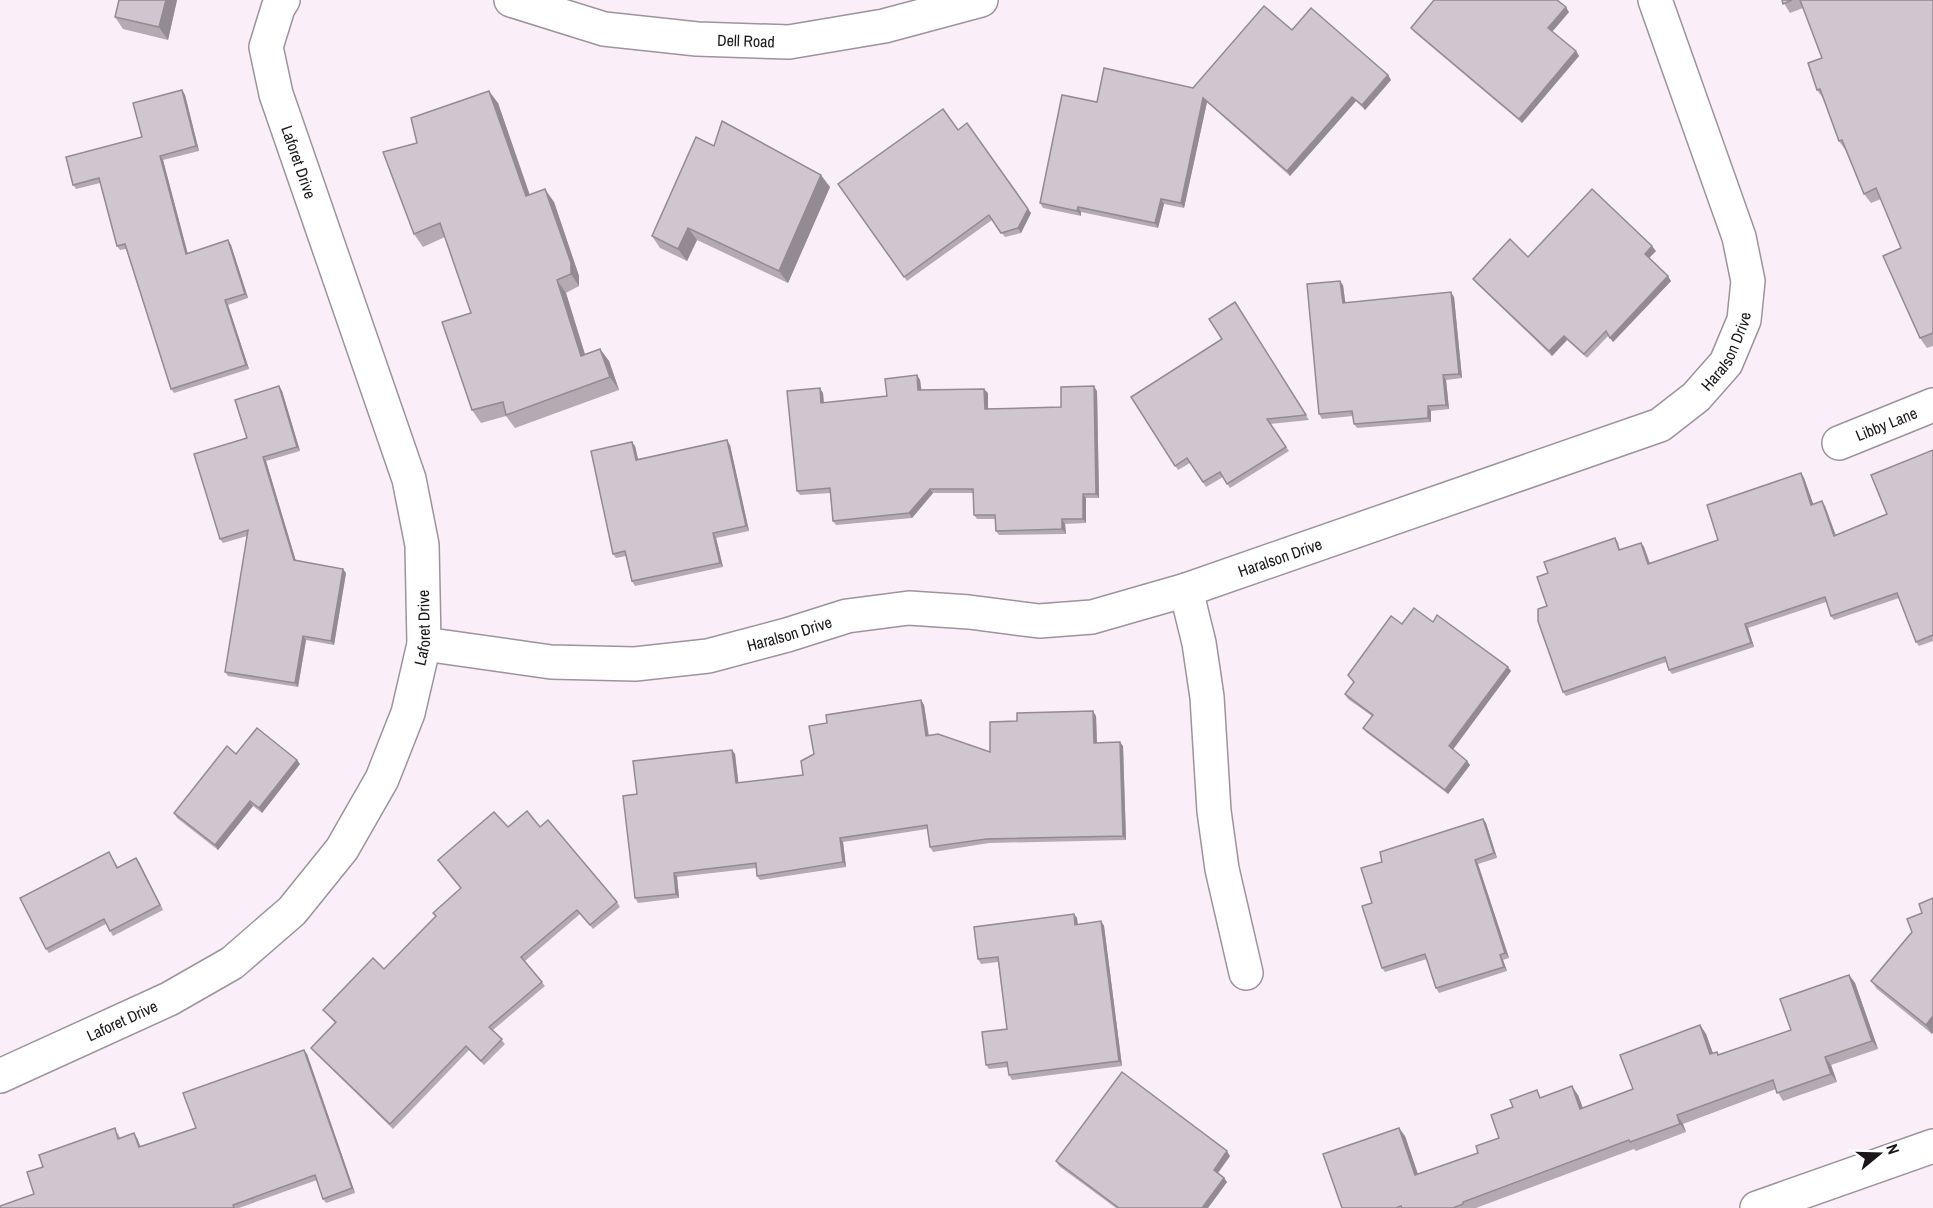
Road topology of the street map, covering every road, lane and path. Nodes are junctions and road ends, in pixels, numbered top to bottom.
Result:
1 (283, 0) edge
2 (511, 0) edge
3 (981, 0) edge
4 (1655, 0) edge
5 (1933, 405) edge
6 (1839, 443) dead end
7 (1186, 590) junction
8 (424, 644) junction
9 (1246, 973) dead end
10 (0, 1076) edge
11 (1933, 1146) edge
12 (1757, 1208) edge

1 - 8 street, Laforet Drive
2 - 3 street, Dell Road
4 - 7 street, Haralson Drive
5 - 6 street, Libby Lane
7 - 8 street, Haralson Drive
7 - 9 street
8 - 10 street, Laforet Drive
11 - 12 street

